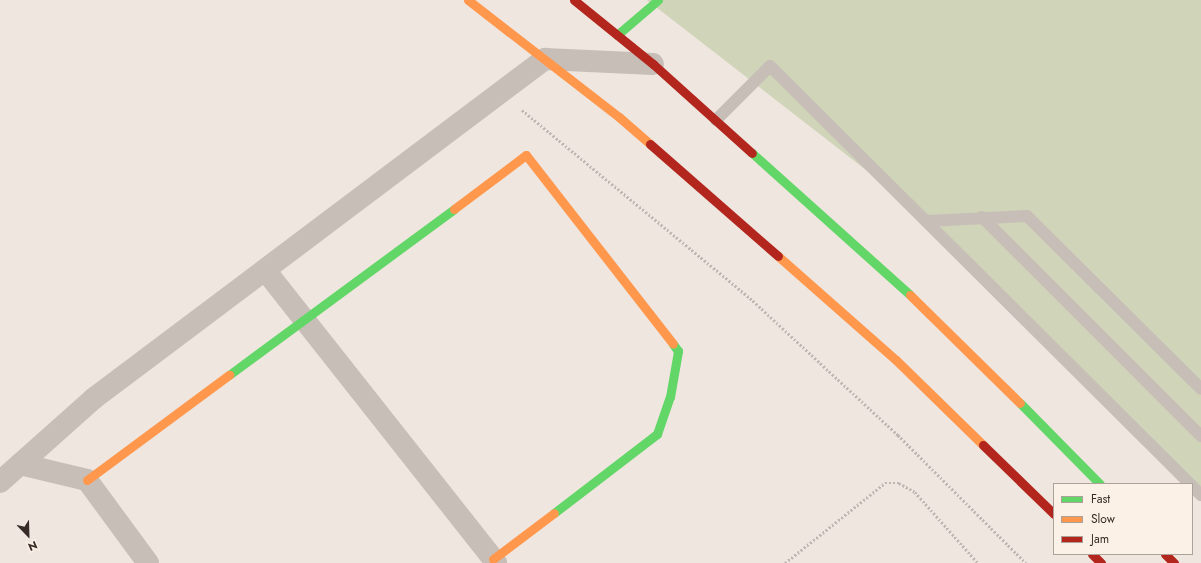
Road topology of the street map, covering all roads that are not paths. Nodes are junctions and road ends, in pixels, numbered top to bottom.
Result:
1 (468, 0) edge
2 (658, 0) edge
3 (578, 1) edge
4 (618, 35) junction
5 (545, 59) junction
6 (653, 64) junction
7 (716, 120) junction
8 (982, 217) junction
9 (926, 221) junction
10 (265, 270) junction
11 (302, 318) junction
12 (1201, 389) edge
13 (1201, 436) edge
14 (20, 464) junction
15 (87, 480) junction
16 (0, 482) edge
17 (1099, 483) edge
18 (1189, 483) edge
19 (1193, 487) edge
20 (1201, 495) edge
21 (1053, 513) edge
22 (1093, 555) edge
23 (1166, 555) edge
24 (495, 561) edge
25 (148, 563) edge
26 (1101, 563) edge
27 (1174, 563) edge

1 - 5 street
2 - 4 street
3 - 4 street
4 - 6 street
5 - 6 street
5 - 10 street
5 - 21 street
6 - 7 street
7 - 9 lane
7 - 17 street
8 - 9 lane
8 - 12 lane
8 - 13 lane
9 - 18 lane
10 - 11 street
10 - 14 street
11 - 15 street
11 - 24 street
11 - 24 street
14 - 15 street
14 - 16 street
15 - 25 street
19 - 20 lane
22 - 26 street
23 - 27 street

